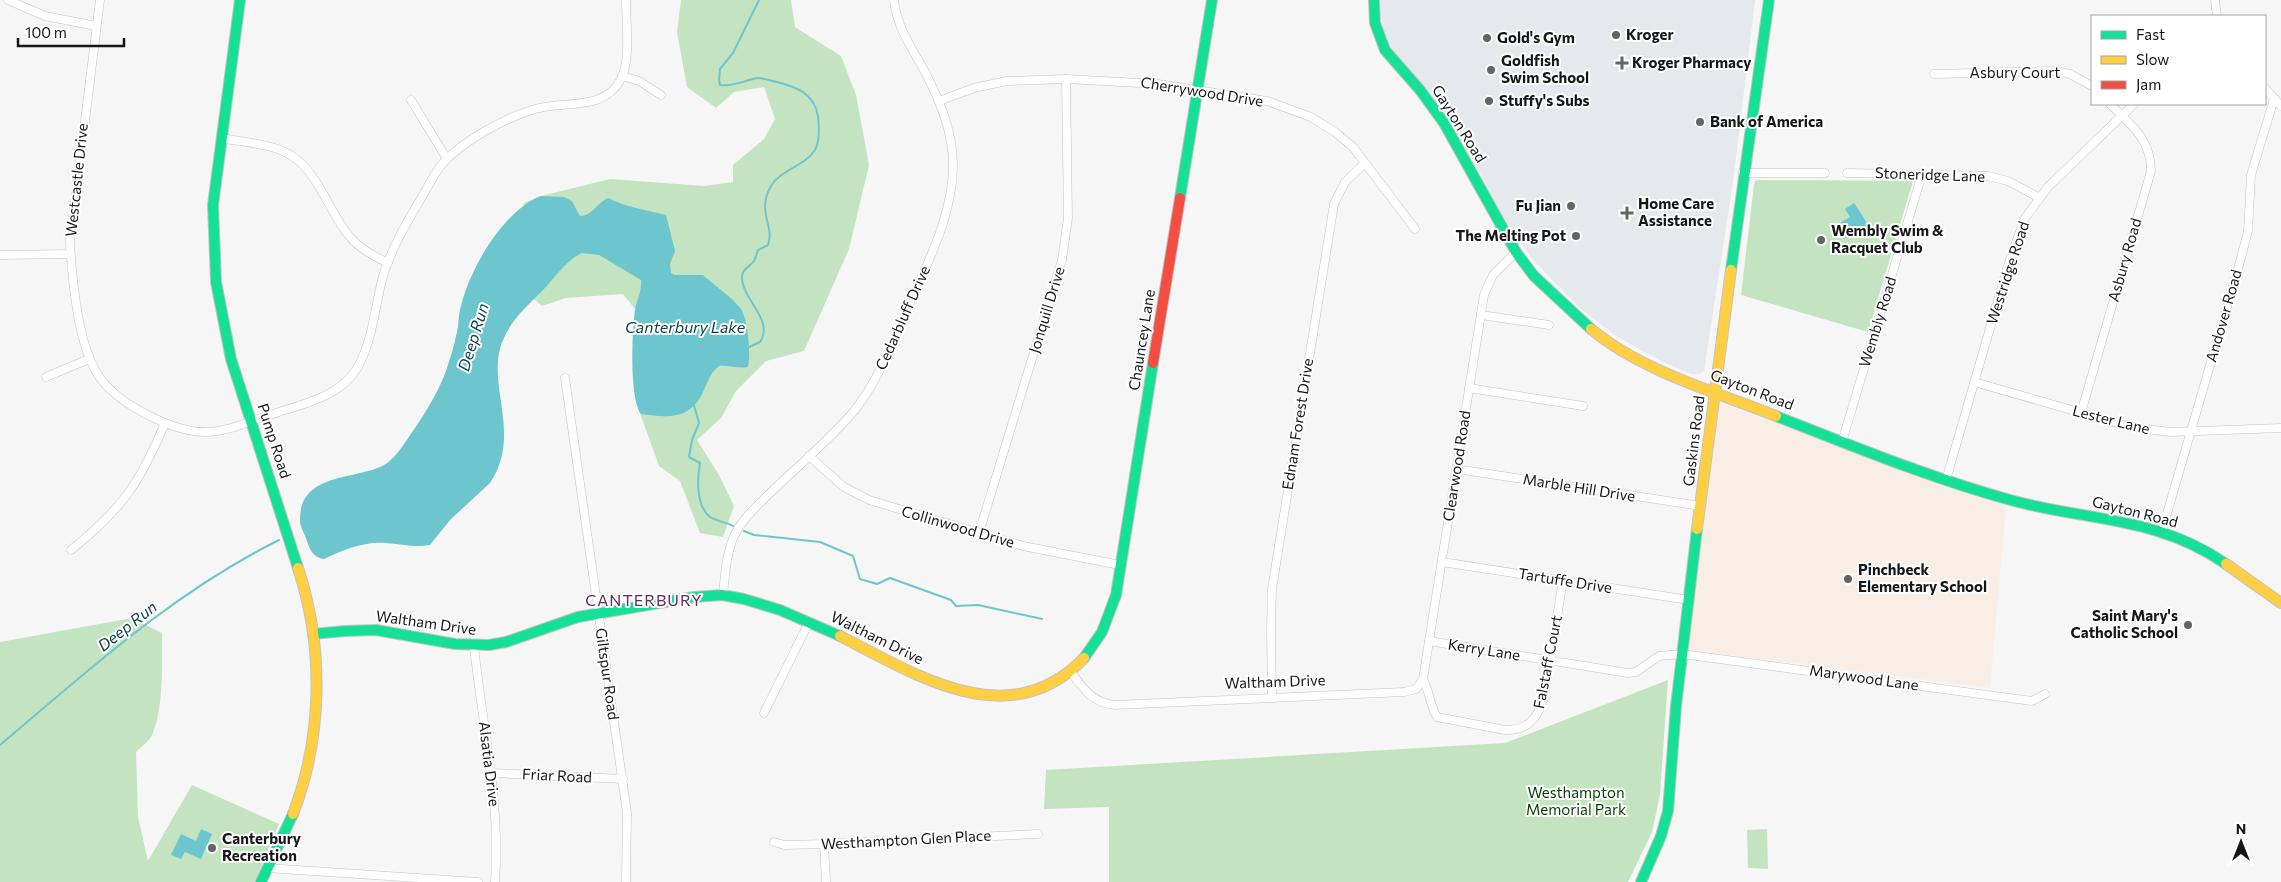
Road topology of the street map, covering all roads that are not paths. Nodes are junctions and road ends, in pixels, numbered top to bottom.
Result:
1 (8, 0) edge
2 (100, 0) edge
3 (240, 0) edge
4 (626, 0) edge
5 (894, 0) edge
6 (1212, 0) edge
7 (1374, 0) edge
8 (1769, 0) edge
9 (2215, 0) edge
10 (2217, 15) edge
11 (96, 26) junction
12 (1934, 74) dead end
13 (622, 76) junction
14 (1066, 79) junction
15 (2091, 85) edge
16 (2266, 89) edge
17 (1198, 90) junction
18 (661, 95) dead end
19 (2274, 99) junction
20 (412, 100) dead end
21 (939, 101) junction
22 (2111, 105) edge
23 (2133, 105) edge
24 (2281, 106) edge
25 (2122, 116) junction
26 (222, 138) junction
27 (447, 159) junction
28 (1365, 163) junction
29 (1743, 173) junction
30 (1825, 173) dead end
31 (1847, 173) dead end
32 (1922, 174) junction
33 (2038, 198) junction
34 (1415, 229) dead end
35 (1516, 252) junction
36 (70, 254) junction
37 (0, 255) edge
38 (388, 262) junction
39 (1480, 315) junction
40 (1550, 325) dead end
41 (90, 359) junction
42 (46, 377) dead end
43 (565, 378) dead end
44 (1974, 382) junction
45 (1469, 388) junction
46 (1716, 392) junction
47 (1583, 406) dead end
48 (2081, 413) junction
49 (251, 421) junction
50 (165, 423) junction
51 (2281, 428) edge
52 (2191, 431) junction
53 (1842, 442) junction
54 (809, 456) junction
55 (1456, 469) junction
56 (1946, 480) junction
57 (1701, 506) junction
58 (2162, 531) junction
59 (979, 533) junction
60 (71, 550) dead end
61 (1442, 562) junction
62 (1120, 565) junction
63 (1563, 580) junction
64 (723, 595) junction
65 (1689, 600) junction
66 (2281, 603) edge
67 (598, 612) junction
68 (809, 622) junction
69 (313, 634) junction
70 (1429, 642) junction
71 (474, 646) junction
72 (1682, 654) junction
73 (1550, 661) junction
74 (1070, 671) junction
75 (1422, 679) junction
76 (1416, 688) joint
77 (2045, 694) dead end
78 (1272, 698) junction
79 (764, 713) dead end
80 (491, 773) junction
81 (623, 779) junction
82 (1038, 834) dead end
83 (774, 842) dead end
84 (824, 844) junction
85 (268, 868) junction
86 (261, 882) edge
87 (478, 882) edge
88 (495, 882) edge
89 (626, 882) edge
90 (826, 882) edge
91 (1641, 882) edge

1 - 11 street
2 - 11 street, Westcastle Drive
3 - 26 street, Pump Road
4 - 13 street
5 - 21 street, Cedarbluff Drive
6 - 17 street, Chauncey Lane
7 - 35 street, Gayton Road
8 - 29 street, Gaskins Road
9 - 10 street
11 - 36 street, Westcastle Drive
12 - 15 street, Asbury Court
13 - 18 street
13 - 27 street, Westcastle Drive
14 - 17 street, Cherrywood Drive
14 - 21 street, Cherrywood Drive
14 - 59 street, Jonquill Drive
16 - 19 street
17 - 28 street, Cherrywood Drive
17 - 62 street, Chauncey Lane
19 - 24 street
19 - 52 street, Andover Road
20 - 27 street
21 - 54 street, Cedarbluff Drive
22 - 25 street
23 - 25 street, Westridge Road
25 - 33 street, Westridge Road
25 - 48 street, Asbury Road
26 - 38 street
26 - 49 street, Pump Road
27 - 38 street, Westcastle Drive
28 - 34 street, Cherrywood Drive
28 - 78 street, Ednam Forest Drive
29 - 30 street
29 - 46 street, Gaskins Road
31 - 32 street, Stoneridge Lane
32 - 33 street, Stoneridge Lane
32 - 53 street, Wembly Road
33 - 44 street, Westridge Road
35 - 39 street, Clearwood Road
35 - 46 street, Gayton Road
36 - 37 street
36 - 41 street, Westcastle Drive
38 - 49 street, Westcastle Drive
39 - 40 street
39 - 45 street, Clearwood Road
41 - 42 street
41 - 50 street, Westcastle Drive
43 - 67 street, Giltspur Road
44 - 48 street, Lester Lane
44 - 56 street, Westridge Road
45 - 47 street
45 - 55 street, Clearwood Road
46 - 53 street, Gayton Road
46 - 57 street, Gaskins Road
48 - 52 street, Lester Lane
49 - 50 street, Westcastle Drive
49 - 69 street, Pump Road
50 - 60 street
51 - 52 street, Lester Lane
52 - 58 street, Andover Road
53 - 56 street, Gayton Road
54 - 59 street, Collinwood Drive
54 - 64 street, Cedarbluff Drive
55 - 57 street, Marble Hill Drive
55 - 61 street, Clearwood Road
56 - 58 street, Gayton Road
57 - 65 street, Gaskins Road
58 - 66 street, Gayton Road
59 - 62 street, Collinwood Drive
61 - 63 street, Tartuffe Drive
61 - 70 street, Clearwood Road
62 - 74 street, Chauncey Lane
63 - 65 street, Tartuffe Drive
63 - 73 street, Falstaff Court
64 - 67 street, Waltham Drive
64 - 68 street, Waltham Drive
65 - 72 street, Gaskins Road
67 - 71 street, Waltham Drive
67 - 81 street, Giltspur Road
68 - 74 street, Waltham Drive
68 - 79 street
69 - 71 street, Waltham Drive
69 - 85 street, Pump Road
70 - 73 street, Kerry Lane
70 - 75 street, Clearwood Road
71 - 80 street, Alsatia Drive
72 - 73 street, Kerry Lane
72 - 77 street, Marywood Lane
72 - 91 street, Gaskins Road
73 - 75 street, Falstaff Court
74 - 78 street, Waltham Drive
75 - 76 street, Clearwood Road
76 - 78 street, Waltham Drive
80 - 81 street, Friar Road
80 - 88 street, Alsatia Drive
81 - 89 street, Giltspur Road
82 - 84 street, Westhampton Glen Place
83 - 84 street, Westhampton Glen Place
84 - 90 street
85 - 86 street, Pump Road
85 - 87 street

